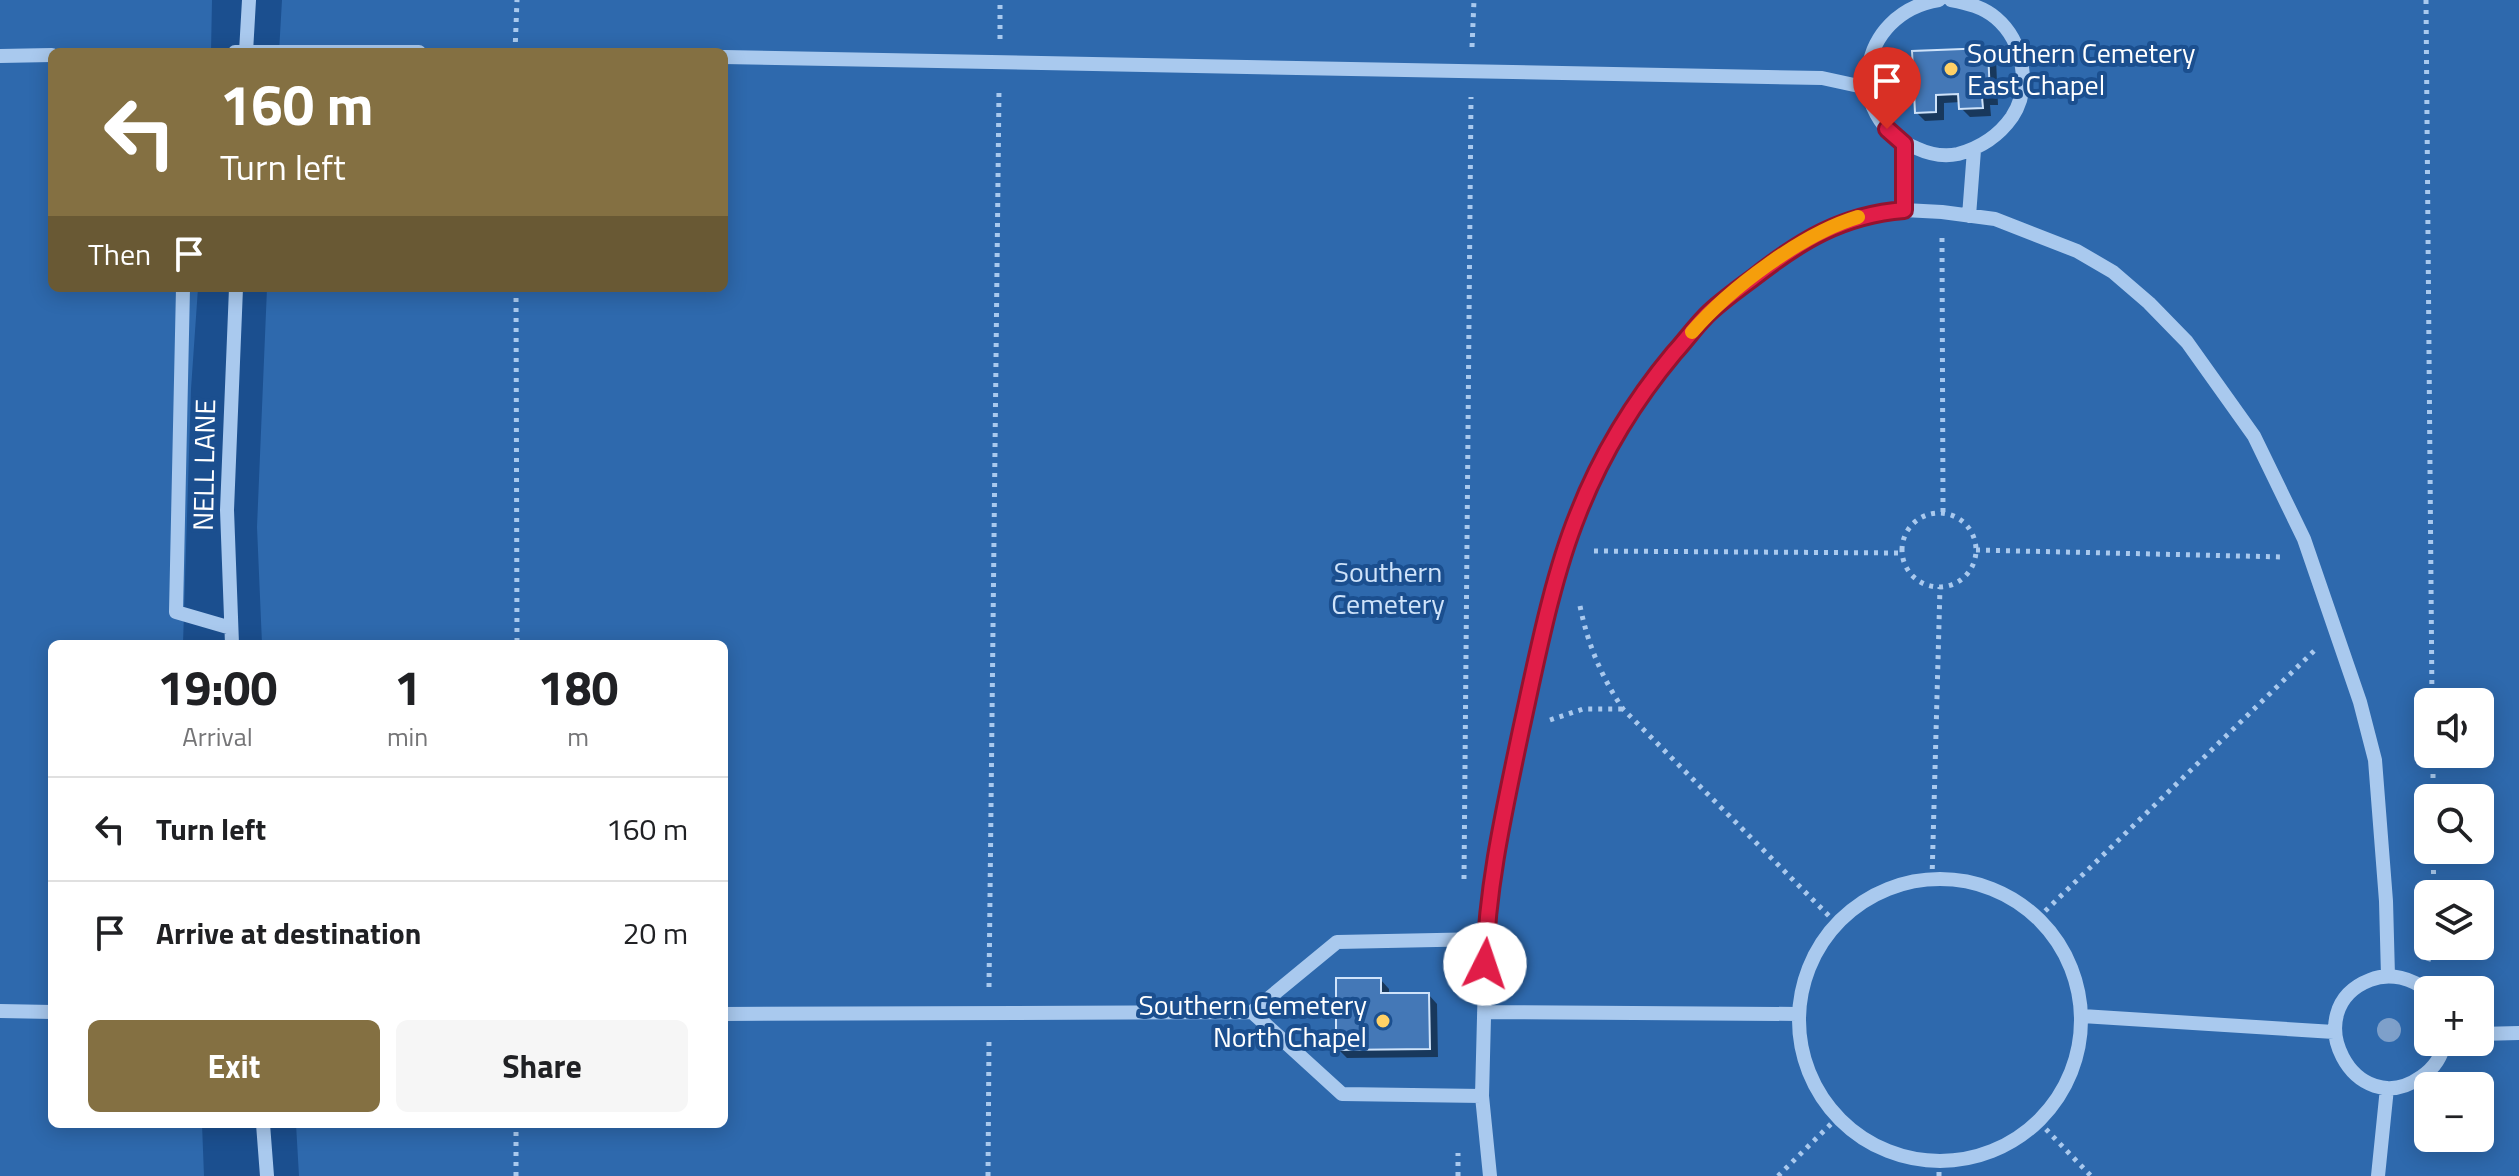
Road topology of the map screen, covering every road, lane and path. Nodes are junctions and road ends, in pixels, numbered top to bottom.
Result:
1 (249, 0) edge
2 (517, 0) edge
3 (1000, 0) edge
4 (1474, 0) edge
5 (1939, 0) edge
6 (1951, 0) edge
7 (2426, 0) edge
8 (246, 48) edge
9 (515, 48) edge
10 (48, 55) edge
11 (0, 56) edge
12 (728, 57) edge
13 (1000, 63) junction
14 (1471, 72) junction
15 (1868, 88) junction
16 (1904, 144) junction
17 (1974, 150) junction
18 (1904, 210) junction
19 (1942, 212) junction
20 (1969, 216) junction
21 (183, 292) edge
22 (236, 292) edge
23 (516, 292) edge
24 (1943, 513) junction
25 (1976, 550) junction
26 (1566, 551) junction
27 (1901, 553) junction
28 (2310, 557) junction
29 (1940, 587) junction
30 (1556, 588) junction
31 (231, 628) junction
32 (2336, 630) junction
33 (232, 640) edge
34 (517, 640) edge
35 (2432, 688) edge
36 (1623, 709) junction
37 (1521, 732) junction
38 (1932, 879) junction
39 (1464, 892) dead end
40 (2038, 918) junction
41 (1836, 923) junction
42 (1486, 939) junction
43 (2388, 976) junction
44 (2414, 982) edge
45 (0, 1011) edge
46 (48, 1012) edge
47 (1252, 1012) junction
48 (1484, 1012) junction
49 (728, 1014) edge
50 (989, 1014) junction
51 (1798, 1014) junction
52 (2082, 1016) junction
53 (2334, 1032) junction
54 (2519, 1033) edge
55 (2494, 1034) edge
56 (2439, 1056) edge
57 (2387, 1088) junction
58 (1482, 1096) junction
59 (1837, 1118) junction
60 (2039, 1122) junction
61 (263, 1128) edge
62 (516, 1128) edge
63 (1939, 1169) edge
64 (267, 1176) edge
65 (516, 1176) edge
66 (988, 1176) edge
67 (1490, 1176) edge
68 (1778, 1176) edge
69 (2091, 1176) edge
70 (2378, 1176) edge

1 - 8 street
2 - 9 path
3 - 13 path
4 - 14 path
5 - 15 street
6 - 17 street
7 - 35 path
10 - 11 street
12 - 13 street
13 - 14 street
13 - 50 path
14 - 15 street
14 - 39 path
15 - 16 street
16 - 17 street
16 - 18 street
17 - 20 street
18 - 19 street
18 - 26 street
19 - 20 street
19 - 24 path
20 - 28 street
21 - 31 street
22 - 31 street, NELL LANE
23 - 34 path
24 - 25 path
24 - 27 path
25 - 28 path
25 - 29 path
26 - 27 path
26 - 30 street
27 - 29 path
28 - 32 street
29 - 38 path
30 - 36 path
30 - 37 street
31 - 33 street, NELL LANE
32 - 40 path
32 - 43 street
36 - 37 path
36 - 41 path
37 - 42 street
38 - 40 street
38 - 41 street
40 - 52 street
41 - 51 street
42 - 47 street
42 - 48 street
43 - 44 street
43 - 53 street
45 - 46 street
47 - 50 street
47 - 58 street
48 - 51 street
48 - 58 street
49 - 50 street
50 - 66 path
51 - 59 street
52 - 53 street
52 - 60 street
53 - 57 street
54 - 55 street
56 - 57 street
57 - 70 street
58 - 67 street
59 - 63 street
59 - 68 path
60 - 63 street
60 - 69 path
61 - 64 street
62 - 65 path

